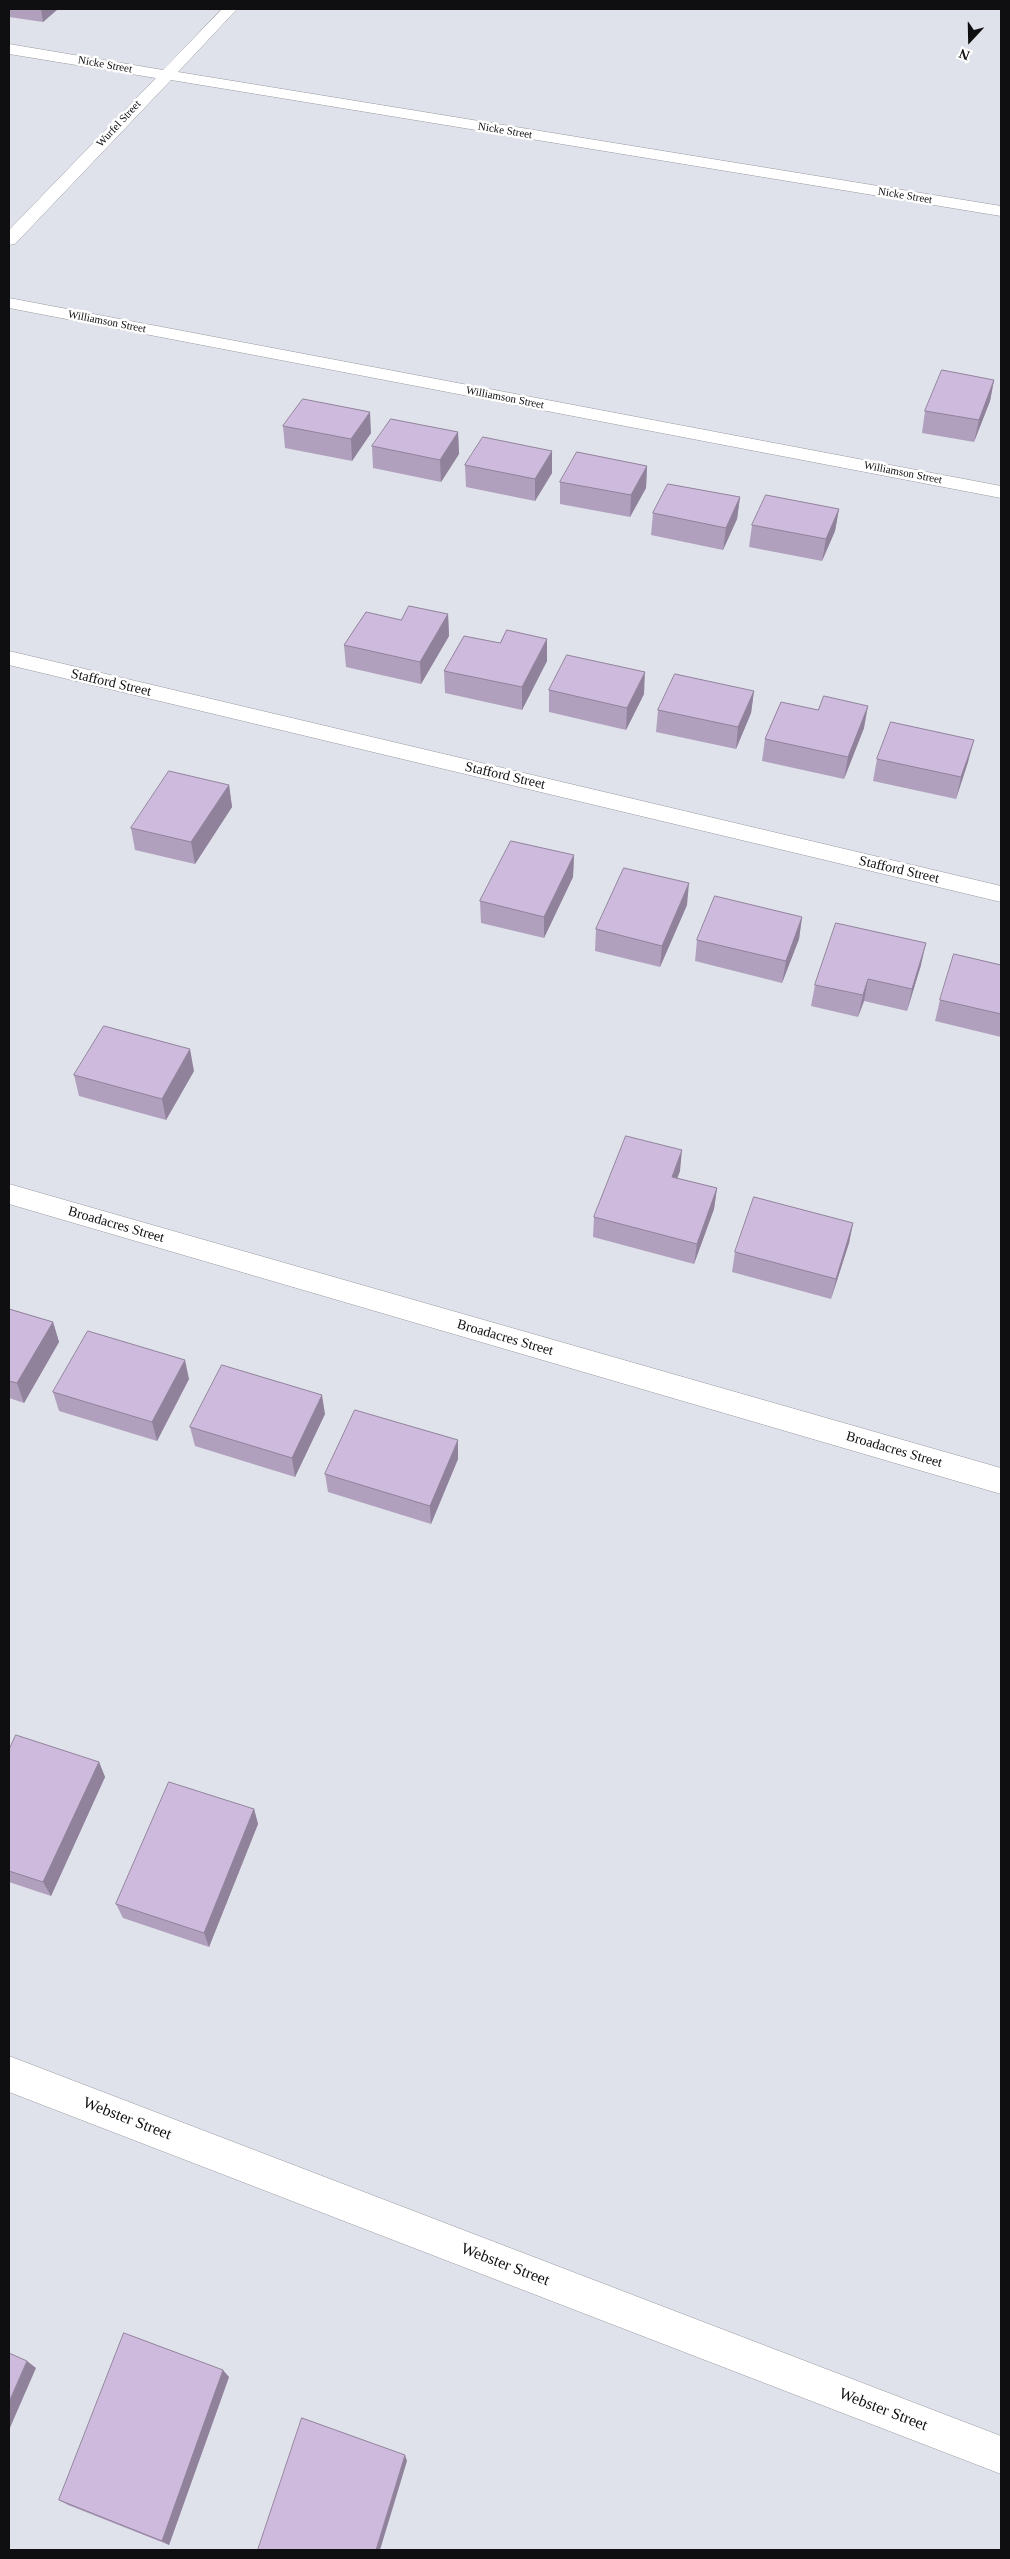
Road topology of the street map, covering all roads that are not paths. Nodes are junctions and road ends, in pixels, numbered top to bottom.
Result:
1 (230, 9) edge
2 (9, 49) edge
3 (165, 75) junction
4 (1001, 211) edge
5 (9, 240) edge
6 (9, 303) edge
7 (1001, 492) edge
8 (9, 658) edge
9 (1001, 894) edge
10 (9, 1194) edge
11 (1001, 1482) edge
12 (9, 2074) edge
13 (1001, 2455) edge

1 - 3 street, Wurfel Street
2 - 3 street, Nicke Street
3 - 4 street, Nicke Street
3 - 5 street, Wurfel Street
6 - 7 street, Williamson Street
8 - 9 street, Stafford Street
10 - 11 street, Broadacres Street
12 - 13 street, Webster Street

